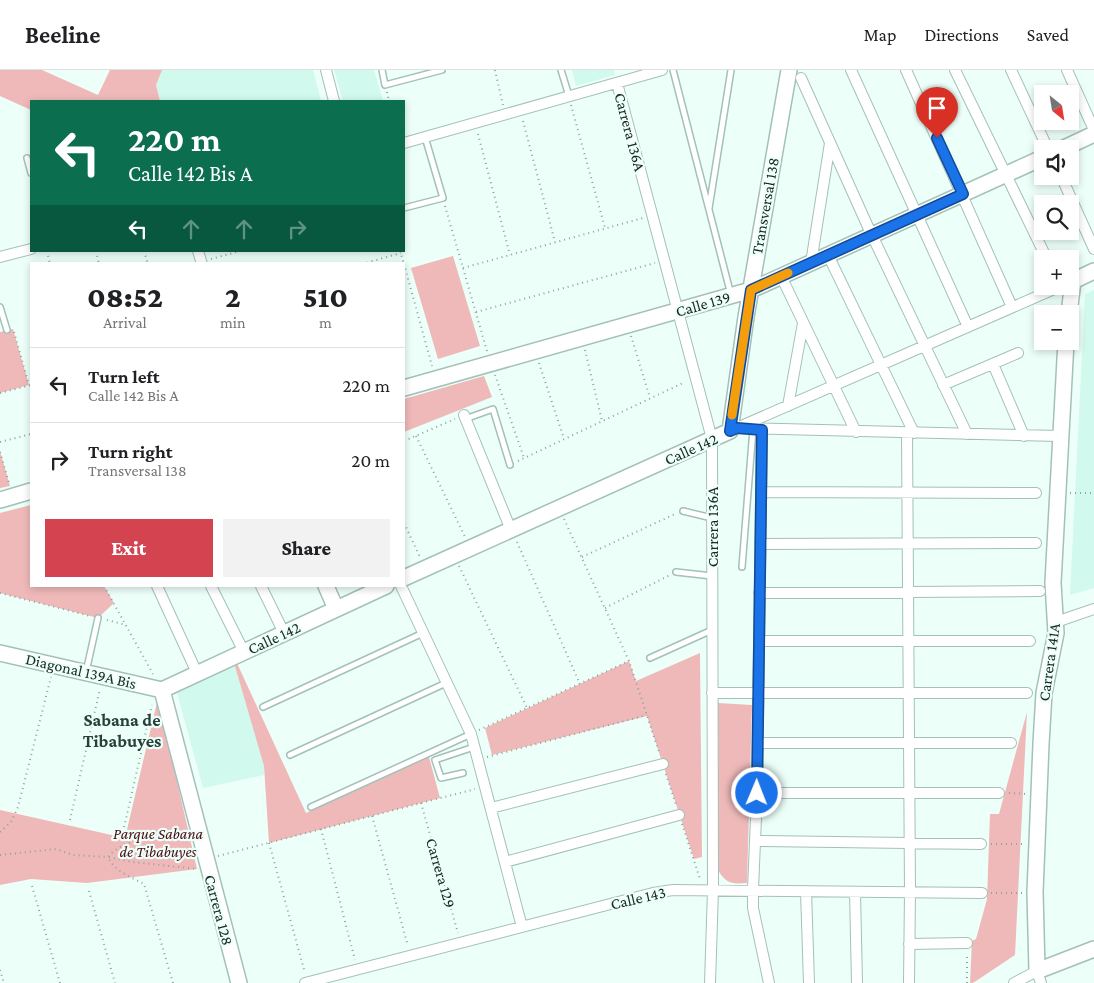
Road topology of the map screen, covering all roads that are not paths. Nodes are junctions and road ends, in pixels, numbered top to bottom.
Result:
1 (326, 70) edge
2 (382, 70) edge
3 (442, 70) edge
4 (561, 70) edge
5 (662, 70) edge
6 (672, 70) edge
7 (731, 70) edge
8 (851, 70) edge
9 (906, 70) edge
10 (955, 70) edge
11 (1011, 70) edge
12 (1067, 70) edge
13 (795, 74) edge
14 (617, 83) junction
15 (569, 96) junction
16 (334, 100) edge
17 (1094, 130) edge
18 (1094, 134) edge
19 (426, 137) junction
20 (1044, 140) edge
21 (1079, 141) edge
22 (830, 142) junction
23 (405, 143) edge
24 (27, 158) dead end
25 (1034, 162) edge
26 (30, 169) edge
27 (1006, 174) junction
28 (1064, 185) edge
29 (963, 194) junction
30 (405, 208) edge
31 (709, 210) junction
32 (916, 215) junction
33 (872, 235) junction
34 (30, 249) edge
35 (1094, 249) edge
36 (1043, 250) edge
37 (828, 255) junction
38 (0, 257) edge
39 (811, 263) junction
40 (1094, 272) edge
41 (781, 276) junction
42 (1079, 279) edge
43 (751, 290) junction
44 (731, 295) junction
45 (1042, 295) edge
46 (0, 307) edge
47 (1012, 308) junction
48 (678, 310) junction
49 (803, 323) junction
50 (968, 327) junction
51 (7, 330) dead end
52 (925, 346) junction
53 (1065, 350) edge
54 (1018, 353) dead end
55 (992, 364) junction
56 (881, 365) junction
57 (943, 385) junction
58 (834, 386) junction
59 (405, 388) edge
60 (788, 406) junction
61 (464, 417) joint
62 (734, 429) junction
63 (757, 429) junction
64 (856, 432) junction
65 (911, 433) junction
66 (967, 434) junction
67 (1024, 436) junction
68 (1060, 436) junction
69 (712, 439) junction
70 (510, 465) road end
71 (30, 491) edge
72 (761, 492) junction
73 (906, 492) junction
74 (1036, 493) dead end
75 (0, 500) edge
76 (682, 511) road end
77 (712, 518) junction
78 (511, 530) junction
79 (1036, 543) dead end
80 (760, 544) junction
81 (907, 544) junction
82 (742, 567) dead end
83 (676, 572) road end
84 (712, 576) junction
85 (405, 578) edge
86 (157, 587) edge
87 (212, 587) edge
88 (261, 587) edge
89 (326, 587) edge
90 (384, 587) edge
91 (401, 587) edge
92 (1040, 591) dead end
93 (908, 592) junction
94 (759, 593) junction
95 (336, 608) junction
96 (1094, 609) edge
97 (98, 618) road end
98 (1056, 622) junction
99 (712, 630) junction
100 (284, 633) junction
101 (423, 633) junction
102 (908, 641) junction
103 (1030, 641) dead end
104 (759, 642) junction
105 (244, 652) junction
106 (0, 653) edge
107 (650, 658) dead end
108 (86, 672) junction
109 (198, 673) junction
110 (447, 683) junction
111 (159, 689) junction
112 (712, 693) junction
113 (758, 693) junction
114 (908, 693) junction
115 (1027, 693) dead end
116 (263, 707) dead end
117 (472, 734) junction
118 (758, 743) junction
119 (909, 743) junction
120 (1011, 743) dead end
121 (475, 747) junction
122 (290, 755) dead end
123 (663, 764) road end
124 (464, 772) dead end
125 (757, 793) junction
126 (909, 793) junction
127 (999, 793) road end
128 (311, 807) dead end
129 (491, 808) junction
130 (679, 815) road end
131 (755, 841) junction
132 (910, 843) junction
133 (981, 844) road end
134 (505, 862) junction
135 (708, 889) junction
136 (753, 890) junction
137 (806, 891) junction
138 (855, 892) junction
139 (910, 892) junction
140 (982, 893) road end
141 (522, 927) junction
142 (967, 943) road end
143 (909, 944) junction
144 (1094, 949) edge
145 (1039, 977) edge
146 (238, 983) edge
147 (306, 983) edge
148 (710, 983) edge
149 (769, 983) edge
150 (808, 983) edge
151 (857, 983) edge
152 (909, 983) edge
153 (1014, 983) edge

1 - 16 street
2 - 3 lane
4 - 15 lane
5 - 14 street
6 - 31 lane
7 - 31 lane
8 - 32 street
9 - 29 street
10 - 27 street
11 - 20 street
12 - 17 street
13 - 22 street
13 - 43 street, Transversal 138
14 - 15 street
14 - 48 street, Carrera 136A
15 - 19 street
18 - 21 street
19 - 23 street
19 - 30 lane
22 - 33 street
22 - 39 street
24 - 26 lane
25 - 27 street, Calle 139
27 - 29 street, Calle 139
27 - 36 street
28 - 35 street
29 - 32 street, Calle 139
29 - 47 street
31 - 44 lane
32 - 33 street, Calle 139
32 - 50 street
33 - 37 street, Calle 139
33 - 52 street
34 - 38 street
37 - 39 street, Calle 139
37 - 56 street
39 - 41 street, Calle 139
40 - 42 street, Calle 142
41 - 43 street, Calle 139
41 - 49 street
43 - 44 street, Calle 139
43 - 62 street, Transversal 138
44 - 48 street, Calle 139
45 - 47 street, Calle 142
46 - 51 lane
47 - 50 street, Calle 142
48 - 59 street, Calle 139
48 - 69 street, Carrera 136A
49 - 58 street
49 - 60 street
50 - 52 street, Calle 142
52 - 56 street, Calle 142
52 - 57 street
53 - 68 street, Carrera 141A
54 - 55 street
55 - 57 street
55 - 67 street
56 - 58 street, Calle 142
56 - 65 street
57 - 66 street
58 - 60 street, Calle 142
58 - 64 street
60 - 62 street, Calle 142
61 - 70 lane
61 - 78 street
62 - 63 street
62 - 69 street, Calle 142
63 - 64 street
63 - 72 street
63 - 82 lane
64 - 65 street
65 - 66 street
65 - 73 street
66 - 67 street
67 - 68 street
68 - 98 street, Carrera 141A
69 - 77 street, Carrera 136A
69 - 78 street, Calle 142
71 - 75 street
72 - 73 street
72 - 80 street
73 - 74 street
73 - 81 street
76 - 77 lane
77 - 84 street, Carrera 136A
78 - 85 street, Calle 142
79 - 81 street
80 - 81 street
80 - 94 street
81 - 93 street
83 - 84 lane
84 - 99 street, Carrera 136A
86 - 109 street
87 - 105 street
88 - 100 street
89 - 95 street
90 - 95 street, Calle 142
91 - 101 street
92 - 93 street
93 - 94 street
93 - 102 street
94 - 104 street
95 - 100 street, Calle 142
96 - 98 street
97 - 108 lane
98 - 145 street, Carrera 141A
99 - 107 lane
99 - 112 street, Carrera 136A
100 - 105 street, Calle 142
101 - 110 street
101 - 116 lane
102 - 103 street
102 - 104 street
102 - 114 street
104 - 113 street
105 - 109 street, Calle 142
106 - 108 street, Diagonal 139A Bis
108 - 111 street, Diagonal 139A Bis
109 - 111 street, Calle 142
110 - 117 street
110 - 122 lane
111 - 146 street, Carrera 128
112 - 113 street
112 - 135 street, Carrera 136A
113 - 114 street
113 - 118 street
114 - 115 street
114 - 119 street
117 - 121 street
117 - 128 lane
118 - 119 street
118 - 125 street
119 - 120 street
119 - 126 street
121 - 124 lane
121 - 129 street
123 - 129 street
125 - 126 street
125 - 131 street
126 - 127 street
126 - 132 street
129 - 134 street
130 - 134 street
131 - 132 street
131 - 136 street
132 - 133 street
132 - 139 street
134 - 141 street
135 - 136 street, Calle 143
135 - 141 street, Calle 143
135 - 148 street, Carrera 136A
136 - 137 street, Calle 143
136 - 149 street
137 - 138 street, Calle 143
137 - 150 street
138 - 139 street, Calle 143
138 - 151 street
139 - 140 street, Calle 143
139 - 143 street
141 - 147 street, Calle 143
142 - 143 street
143 - 152 street
144 - 145 street
145 - 153 street

